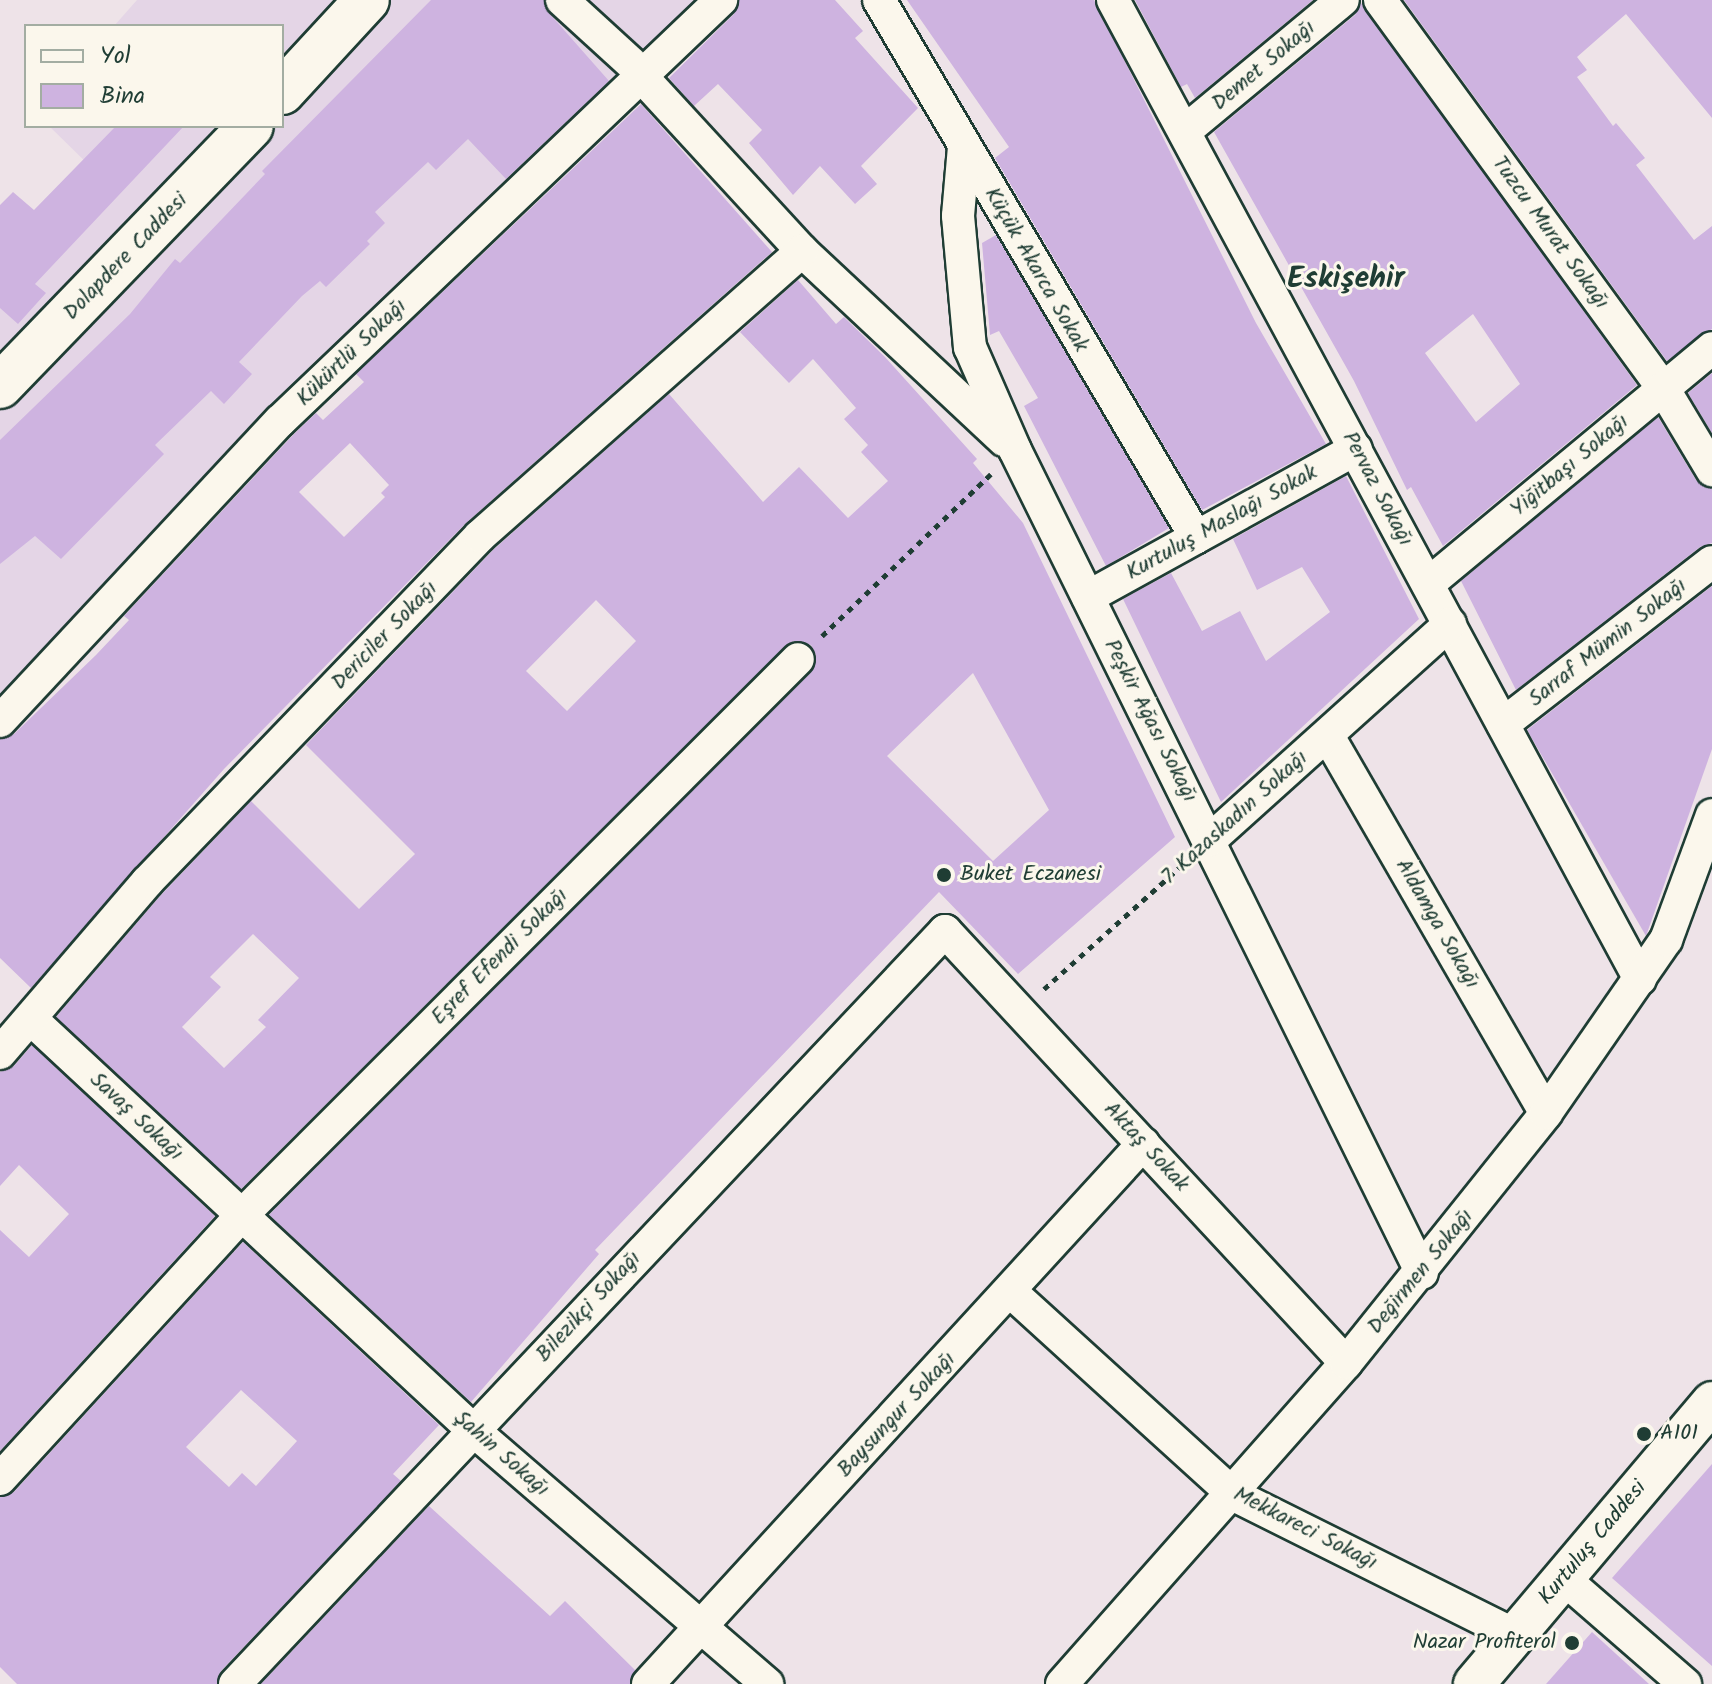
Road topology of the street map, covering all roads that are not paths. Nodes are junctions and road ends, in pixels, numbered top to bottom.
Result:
1 (367, 0) edge
2 (562, 0) edge
3 (721, 0) edge
4 (879, 0) edge
5 (1113, 0) edge
6 (1343, 0) edge
7 (1380, 0) edge
8 (636, 70) junction
9 (284, 90) edge
10 (249, 128) edge
11 (1185, 131) junction
12 (964, 147) junction
13 (802, 251) junction
14 (1712, 348) edge
15 (0, 386) edge
16 (1663, 388) junction
17 (1356, 449) junction
18 (1015, 450) junction
19 (1712, 470) edge
20 (1196, 537) junction
21 (1712, 562) edge
22 (1428, 584) junction
23 (1088, 597) junction
24 (1450, 624) junction
25 (798, 659) road end
26 (0, 721) edge
27 (1503, 724) junction
28 (1328, 736) junction
29 (1712, 815) edge
30 (1210, 840) junction
31 (945, 931) joint
32 (1640, 979) junction
33 (31, 1019) junction
34 (0, 1053) edge
35 (1546, 1113) junction
36 (1143, 1144) junction
37 (242, 1215) junction
38 (1422, 1273) junction
39 (1011, 1292) junction
40 (1346, 1363) junction
41 (1707, 1417) edge
42 (473, 1430) junction
43 (0, 1479) edge
44 (1234, 1495) junction
45 (1563, 1578) junction
46 (701, 1628) junction
47 (1515, 1635) junction
48 (235, 1684) edge
49 (648, 1684) edge
50 (767, 1684) edge
51 (1062, 1684) edge
52 (1474, 1684) edge
53 (1685, 1684) edge

1 - 9 main road
2 - 8 street
3 - 8 street, Kükürtlü Sokağı
4 - 12 street, Küçük Akarca Sokak
5 - 11 street, Pervaz Sokağı
6 - 11 street, Demet Sokağı
7 - 16 street, Tuzcu Murat Sokağı
8 - 13 street
8 - 26 street, Kükürtlü Sokağı
10 - 15 main road, Dolapdere Caddesi
11 - 17 street, Pervaz Sokağı
12 - 18 street, Peşkir Ağası Sokağı
12 - 20 street, Küçük Akarca Sokak
13 - 18 street
13 - 33 street, Dericiler Sokağı
14 - 16 street, Yiğitbaşı Sokağı
16 - 19 street, Tuzcu Murat Sokağı
16 - 22 street, Yiğitbaşı Sokağı
17 - 20 street, Kurtuluş Maslağı Sokak
17 - 22 street, Pervaz Sokağı
18 - 23 street, Peşkir Ağası Sokağı
20 - 23 street, Kurtuluş Maslağı Sokak
21 - 27 street, Sarraf Mümin Sokağı
22 - 24 street, Pervaz Sokağı
23 - 30 street, Peşkir Ağası Sokağı
24 - 27 street, Pervaz Sokağı
24 - 28 street, 7 Kazaskadın Sokağı
25 - 37 street, Eşref Efendi Sokağı
27 - 32 street, Pervaz Sokağı
28 - 30 street, 7 Kazaskadın Sokağı
28 - 35 street, Aldamga Sokağı
29 - 32 street, Değirmen Sokağı
30 - 38 street, Peşkir Ağası Sokağı
31 - 36 street, Aktaş Sokak
31 - 42 street, Bilezikçi Sokağı
32 - 35 street, Değirmen Sokağı
33 - 34 street, Dericiler Sokağı
33 - 37 street, Savaş Sokağı
35 - 38 street, Değirmen Sokağı
36 - 39 street, Baysungur Sokağı
36 - 40 street, Aktaş Sokak
37 - 42 street, Şahin Sokağı
37 - 43 street, Eşref Efendi Sokağı
38 - 40 street, Değirmen Sokağı
39 - 44 street, Mekkareci Sokağı
39 - 46 street, Baysungur Sokağı
40 - 44 street, Değirmen Sokağı
41 - 45 street, Kurtuluş Caddesi
42 - 46 street, Şahin Sokağı
42 - 48 street, Bilezikçi Sokağı
44 - 47 street, Mekkareci Sokağı
44 - 51 street, Değirmen Sokağı
45 - 47 street, Kurtuluş Caddesi
45 - 53 street
46 - 49 street, Baysungur Sokağı
46 - 50 street, Şahin Sokağı
47 - 52 street, Kurtuluş Caddesi

